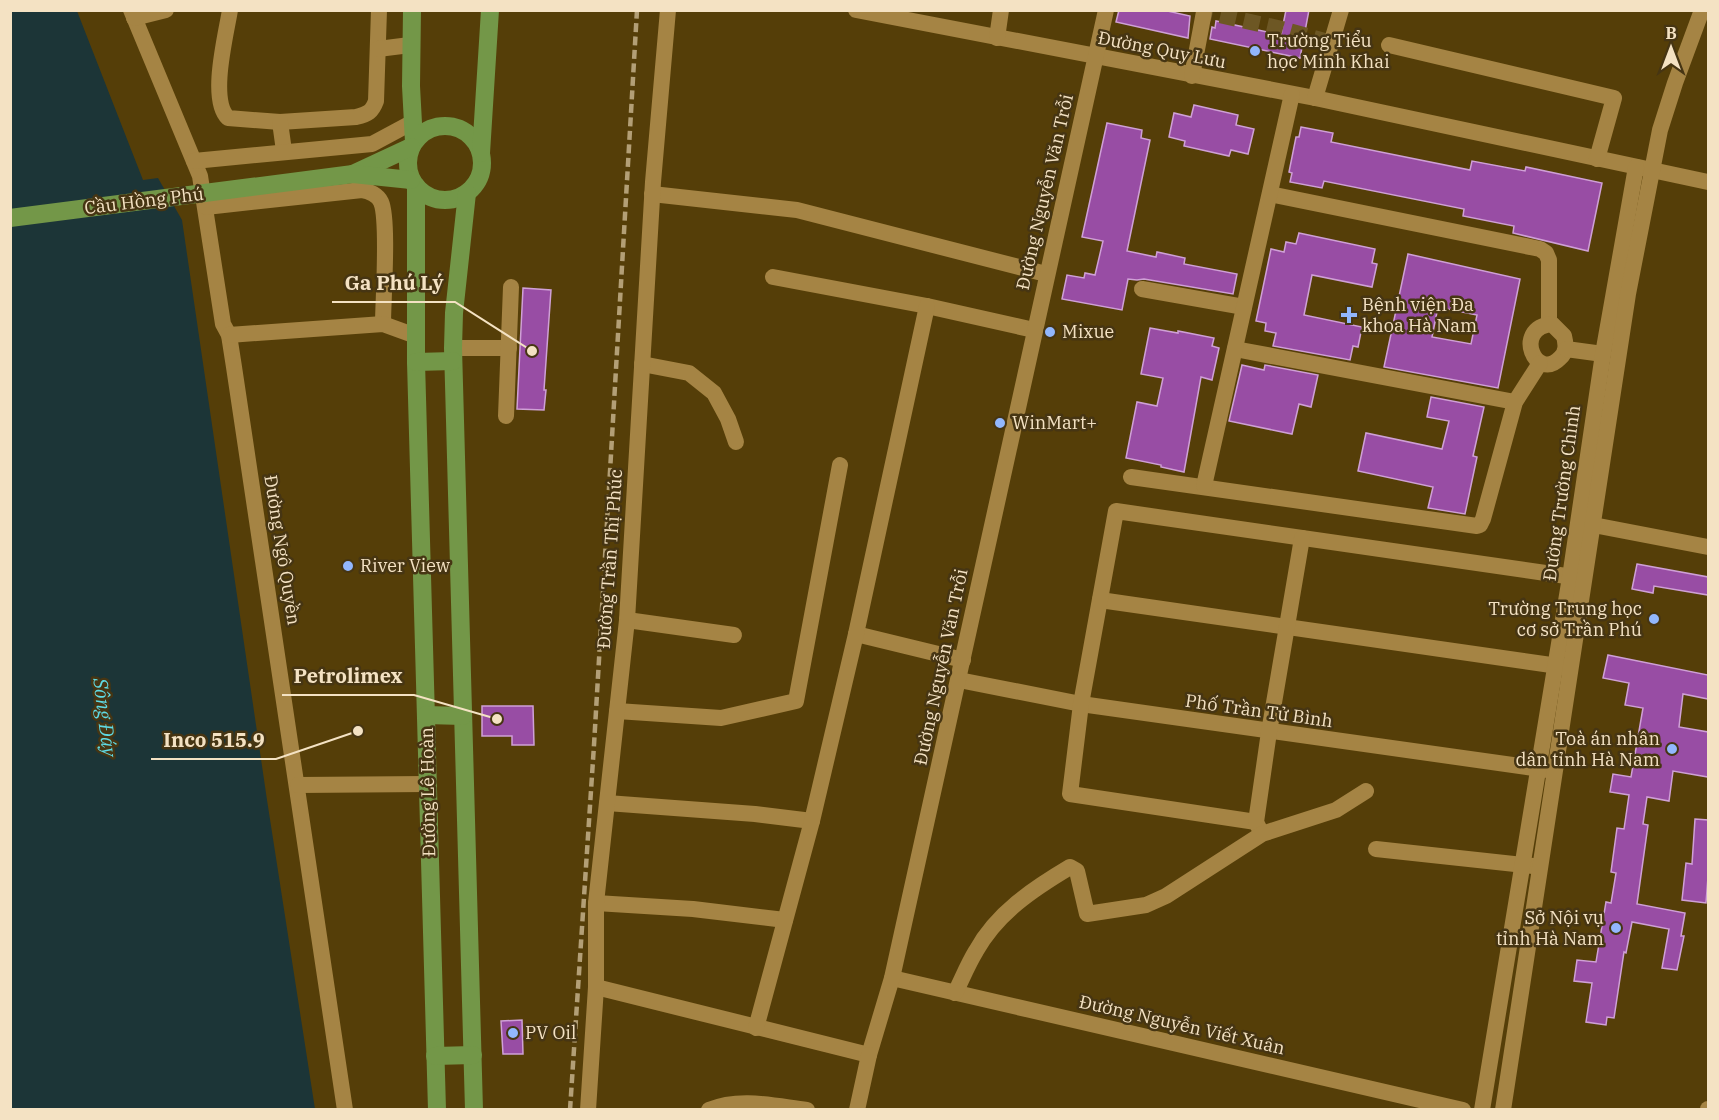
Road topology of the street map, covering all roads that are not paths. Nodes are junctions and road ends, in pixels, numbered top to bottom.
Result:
1 (166, 10) edge
2 (230, 10) edge
3 (379, 10) edge
4 (412, 10) edge
5 (490, 10) edge
6 (668, 10) edge
7 (855, 10) edge
8 (1001, 10) edge
9 (1106, 10) edge
10 (1341, 10) edge
11 (1702, 10) edge
12 (1204, 12) dead end
13 (133, 14) edge
14 (895, 14) edge
15 (997, 38) junction
16 (410, 45) junction
17 (1389, 45) dead end
18 (378, 50) junction
19 (1096, 58) junction
20 (1192, 76) junction
21 (1292, 94) junction
22 (1315, 98) junction
23 (280, 122) junction
24 (413, 122) junction
25 (413, 145) junction
26 (284, 151) junction
27 (481, 153) junction
28 (1597, 159) junction
29 (194, 161) junction
30 (1644, 168) junction
31 (353, 174) junction
32 (1708, 182) edge
33 (414, 183) junction
34 (467, 194) junction
35 (652, 194) junction
36 (1270, 194) junction
37 (206, 207) junction
38 (10, 218) edge
39 (1047, 274) junction
40 (773, 277) dead end
41 (511, 287) dead end
42 (1142, 289) dead end
43 (927, 306) junction
44 (1244, 307) junction
45 (382, 324) junction
46 (1549, 324) junction
47 (1616, 326) junction
48 (1034, 330) junction
49 (229, 335) junction
50 (416, 336) junction
51 (509, 348) junction
52 (1235, 349) junction
53 (1566, 349) junction
54 (1603, 354) junction
55 (453, 355) junction
56 (416, 362) junction
57 (1540, 363) junction
58 (642, 364) junction
59 (1604, 401) junction
60 (1515, 402) junction
61 (506, 416) dead end
62 (736, 442) dead end
63 (840, 465) dead end
64 (1131, 477) dead end
65 (1204, 486) junction
66 (1585, 523) junction
67 (1302, 538) junction
68 (1708, 547) edge
69 (1577, 578) junction
70 (1100, 600) junction
71 (627, 621) junction
72 (1287, 628) junction
73 (856, 634) junction
74 (734, 635) dead end
75 (963, 660) junction
76 (1563, 667) junction
77 (959, 680) junction
78 (1081, 704) junction
79 (617, 711) junction
80 (426, 715) junction
81 (463, 716) junction
82 (1269, 732) junction
83 (1546, 770) junction
84 (427, 784) junction
85 (298, 785) junction
86 (1366, 791) dead end
87 (607, 803) junction
88 (812, 821) junction
89 (1259, 828) junction
90 (1376, 849) dead end
91 (1522, 864) junction
92 (1540, 866) junction
93 (596, 903) junction
94 (785, 920) junction
95 (892, 978) junction
96 (1502, 986) junction
97 (596, 987) junction
98 (1521, 989) junction
99 (955, 993) junction
100 (756, 1028) junction
101 (473, 1055) junction
102 (869, 1055) junction
103 (435, 1056) junction
104 (345, 1110) edge
105 (437, 1110) edge
106 (474, 1110) edge
107 (588, 1110) edge
108 (709, 1110) edge
109 (807, 1110) edge
110 (857, 1110) edge
111 (1463, 1110) edge
112 (1482, 1110) edge
113 (1503, 1110) edge

1 - 13 street
2 - 23 street
3 - 18 street
4 - 16 main road
5 - 27 main road
6 - 35 street, Đường Trần Thị Phúc
7 - 14 street, Đường Quy Lưu
8 - 15 street
9 - 19 street, Đường Nguyễn Văn Trỗi
10 - 22 street
11 - 30 street, Đường Trường Chinh
12 - 20 street
13 - 29 street, Đường Ngô Quyền
14 - 15 street, Đường Quy Lưu
15 - 19 street, Đường Quy Lưu
16 - 18 street
16 - 24 main road
17 - 28 street
18 - 23 street
19 - 20 street, Đường Quy Lưu
19 - 39 street, Đường Nguyễn Văn Trỗi
20 - 21 street, Đường Quy Lưu
21 - 22 street, Đường Quy Lưu
21 - 36 street
22 - 28 street, Đường Quy Lưu
23 - 26 street
24 - 25 main road
24 - 26 street
25 - 27 main road
25 - 31 main road
25 - 33 main road
26 - 29 street
27 - 34 main road
28 - 30 street, Đường Quy Lưu
29 - 37 street, Đường Ngô Quyền
30 - 32 street, Đường Quy Lưu
30 - 47 street, Đường Trường Chinh
31 - 33 main road
31 - 38 main road, Cầu Hồng Phú
33 - 34 main road
33 - 50 main road, Đường Lê Hoàn
34 - 55 main road, Đường Lê Hoàn
35 - 39 street
35 - 58 street, Đường Trần Thị Phúc
36 - 44 street
36 - 46 street
37 - 45 street
37 - 49 street, Đường Ngô Quyền
39 - 48 street, Đường Nguyễn Văn Trỗi
40 - 43 street
41 - 51 street
42 - 44 street
43 - 48 street
43 - 73 street
44 - 52 street
45 - 49 street
45 - 50 street
46 - 53 street
46 - 57 street
47 - 54 street, Đường Trường Chinh
47 - 59 street, Đường Trường Chinh
48 - 75 street, Đường Nguyễn Văn Trỗi
49 - 85 street, Đường Ngô Quyền
50 - 56 main road, Đường Lê Hoàn
51 - 55 street
51 - 61 street
52 - 60 street
52 - 65 street
53 - 54 street
53 - 57 street
54 - 59 street, Đường Trường Chinh
55 - 56 main road
55 - 81 main road, Đường Lê Hoàn
56 - 80 main road, Đường Lê Hoàn
57 - 60 street
58 - 62 street
58 - 71 street, Đường Trần Thị Phúc
59 - 66 street, Đường Trường Chinh
60 - 65 street
63 - 79 street
64 - 65 street
66 - 68 street
66 - 69 street, Đường Trường Chinh
67 - 69 street
67 - 70 street
67 - 72 street
69 - 76 street, Đường Trường Chinh
70 - 72 street
70 - 78 street
71 - 74 street
71 - 79 street, Đường Trần Thị Phúc
72 - 76 street
72 - 82 street
73 - 75 street
73 - 88 street
75 - 77 street, Đường Nguyễn Văn Trỗi
76 - 83 street, Đường Trường Chinh
77 - 78 street, Phố Trần Tử Bình
77 - 95 street, Đường Nguyễn Văn Trỗi
78 - 82 street, Phố Trần Tử Bình
78 - 89 street
79 - 87 street, Đường Trần Thị Phúc
80 - 81 main road
80 - 84 main road, Đường Lê Hoàn
81 - 101 main road, Đường Lê Hoàn
82 - 83 street, Phố Trần Tử Bình
82 - 89 street
83 - 91 street, Đường Trường Chinh
83 - 92 street, Đường Trường Chinh
84 - 85 street
84 - 103 main road, Đường Lê Hoàn
85 - 104 street, Đường Ngô Quyền
86 - 89 street
87 - 88 street
87 - 93 street, Đường Trần Thị Phúc
88 - 94 street
89 - 99 street
90 - 91 street
91 - 92 street
91 - 96 street, Đường Trường Chinh
92 - 98 street, Đường Trường Chinh
93 - 94 street
93 - 97 street, Đường Trần Thị Phúc
94 - 100 street
95 - 99 street, Đường Nguyễn Viết Xuân
95 - 102 street, Đường Nguyễn Văn Trỗi
96 - 98 street
96 - 112 street, Đường Trường Chinh
97 - 100 street
97 - 107 street, Đường Trần Thị Phúc
98 - 113 street, Đường Trường Chinh
99 - 111 street, Đường Nguyễn Viết Xuân
100 - 102 street
101 - 103 main road
101 - 106 main road, Đường Lê Hoàn
102 - 110 street, Đường Nguyễn Văn Trỗi
103 - 105 main road, Đường Lê Hoàn
108 - 109 street

